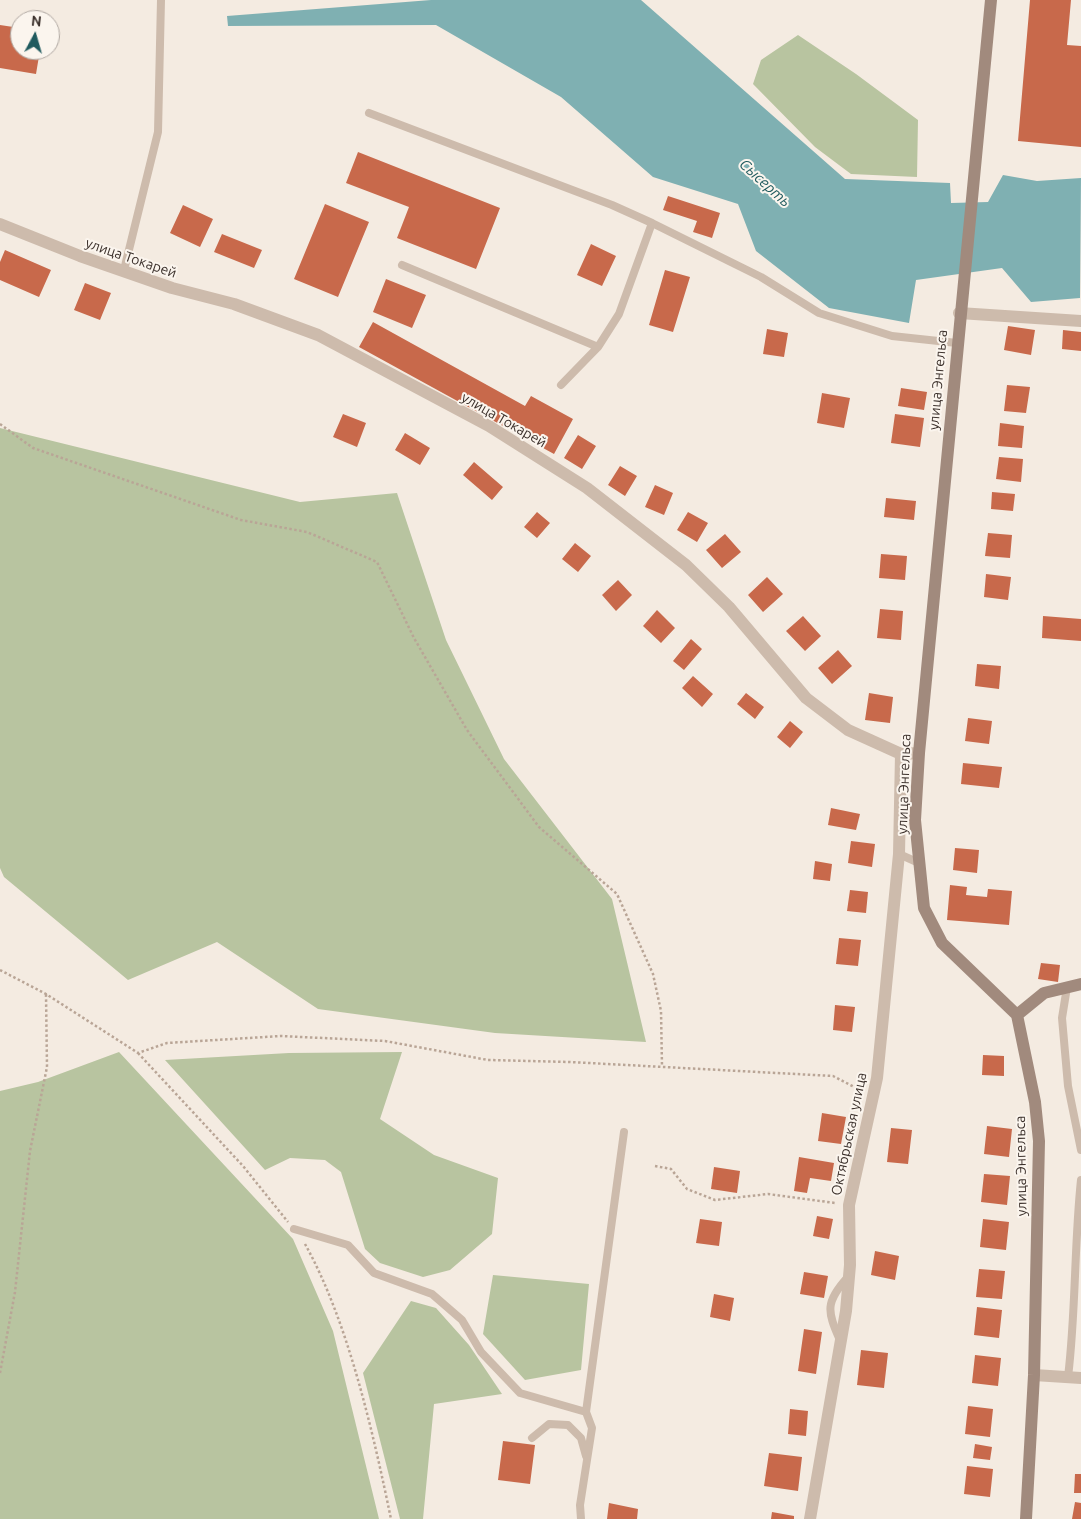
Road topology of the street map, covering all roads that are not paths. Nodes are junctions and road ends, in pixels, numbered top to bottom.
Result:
1 (162, 0) edge
2 (991, 0) edge
3 (369, 113) dead end
4 (652, 223) junction
5 (0, 224) edge
6 (402, 265) dead end
7 (124, 270) junction
8 (959, 313) junction
9 (1081, 321) edge
10 (957, 343) junction
11 (598, 347) junction
12 (562, 385) dead end
13 (919, 753) junction
14 (901, 754) junction
15 (899, 854) junction
16 (919, 863) junction
17 (1081, 984) edge
18 (1067, 987) junction
19 (1016, 1015) junction
20 (624, 1132) dead end
21 (1081, 1150) edge
22 (1081, 1180) edge
23 (294, 1229) road end
24 (1034, 1376) junction
25 (1068, 1377) junction
26 (1081, 1378) edge
27 (586, 1412) junction
28 (532, 1438) dead end
29 (587, 1458) junction
30 (580, 1519) edge
31 (810, 1519) edge
32 (1026, 1519) edge

1 - 7 lane
2 - 8 street, улица Энгельса
3 - 4 lane
4 - 10 lane
4 - 11 lane
5 - 7 street, улица Токарей
6 - 11 lane
7 - 14 street, улица Токарей
8 - 9 street
8 - 10 street, улица Энгельса
10 - 13 street, улица Энгельса
11 - 12 lane
13 - 14 street, улица Токарей
13 - 16 street, улица Энгельса
14 - 15 street, Октябрьская улица
15 - 16 lane
15 - 31 street, Октябрьская улица
16 - 19 street, улица Энгельса
17 - 18 street
18 - 19 street
18 - 21 lane
19 - 24 street, улица Энгельса
20 - 27 lane
22 - 25 lane
23 - 27 lane
24 - 25 street
24 - 32 street, улица Энгельса
25 - 26 street
27 - 29 lane
28 - 29 lane
29 - 30 lane

